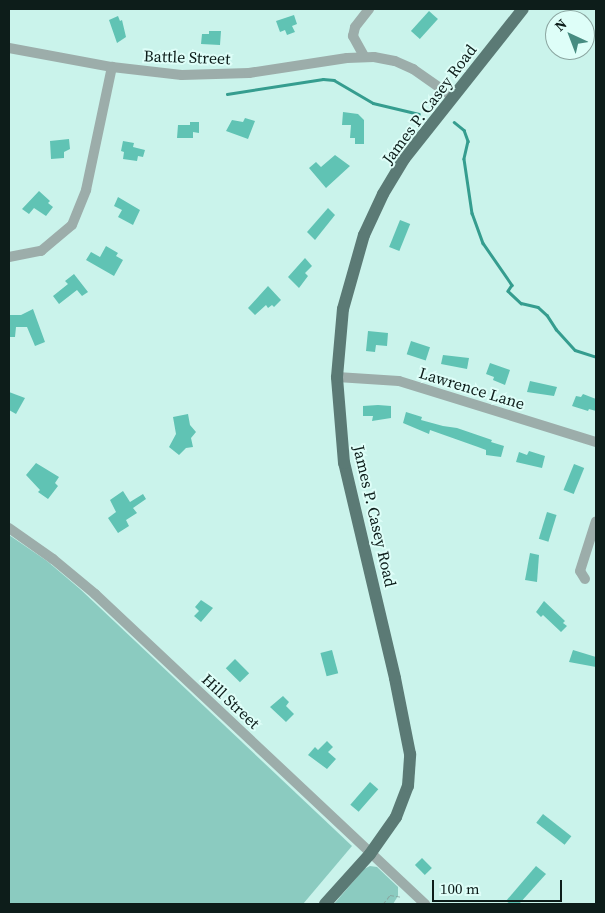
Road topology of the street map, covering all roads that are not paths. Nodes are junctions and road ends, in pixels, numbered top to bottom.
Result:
1 (369, 9) edge
2 (523, 9) edge
3 (9, 48) edge
4 (364, 56) junction
5 (112, 67) junction
6 (453, 96) junction
7 (9, 257) edge
8 (337, 377) junction
9 (596, 442) edge
10 (596, 521) edge
11 (9, 528) edge
12 (585, 579) dead end
13 (370, 854) junction
14 (324, 904) edge
15 (425, 904) edge

1 - 4 street
2 - 6 main road, James P. Casey Road
3 - 5 street, Battle Street
4 - 5 street, Battle Street
4 - 6 street, Battle Street
5 - 7 street
6 - 8 main road, James P. Casey Road
8 - 9 street, Lawrence Lane
8 - 13 main road, James P. Casey Road
10 - 12 street
11 - 13 street, Hill Street
13 - 14 main road, James P. Casey Road
13 - 15 street, Hill Street

